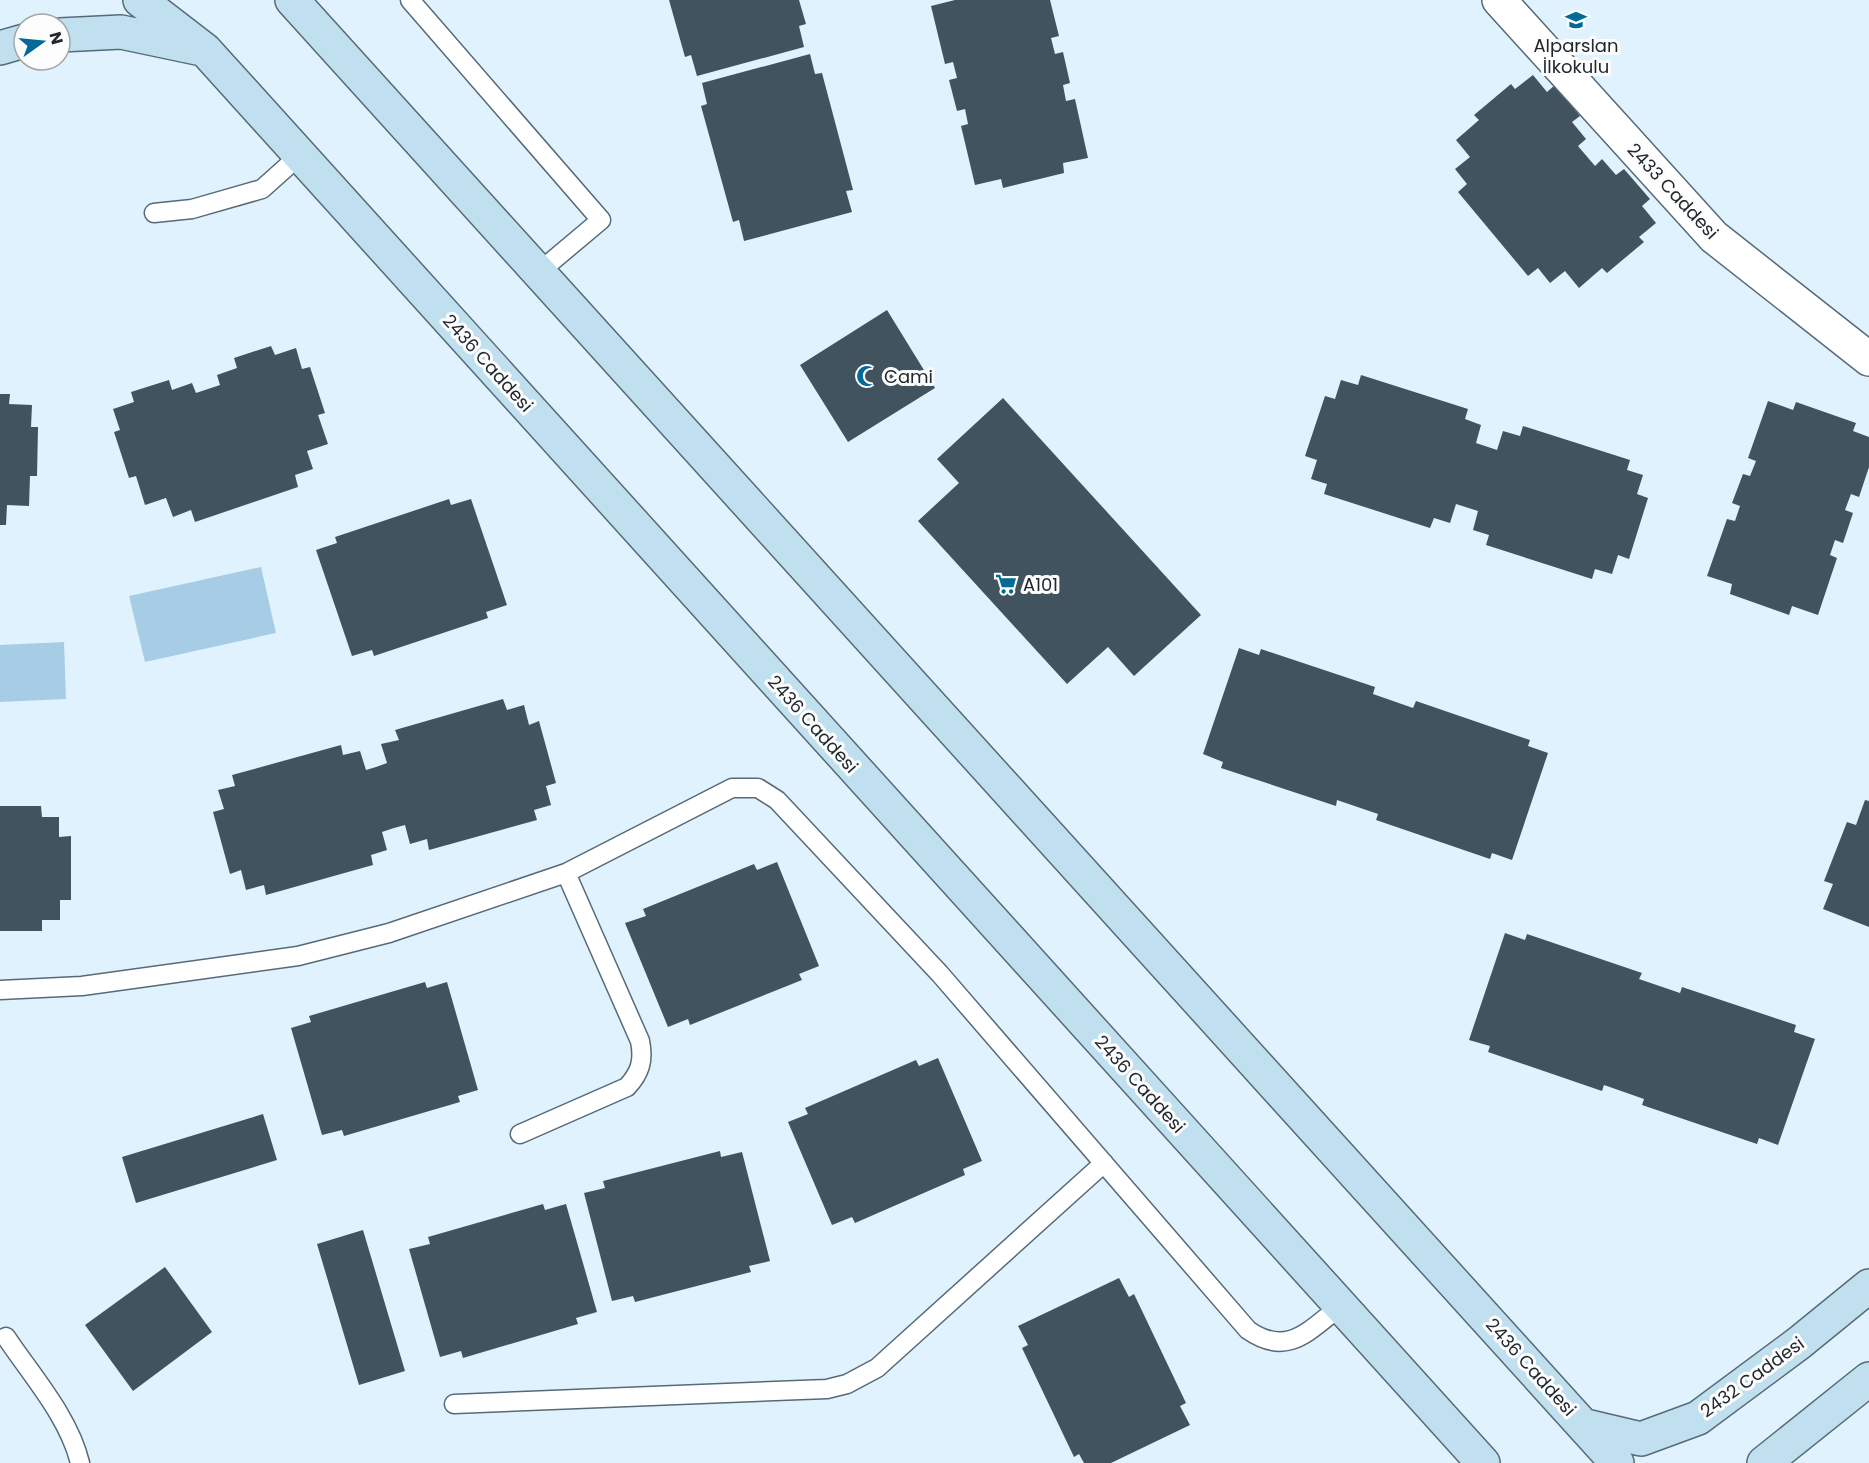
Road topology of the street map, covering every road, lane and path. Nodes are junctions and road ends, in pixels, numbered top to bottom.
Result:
1 (140, 0) edge
2 (292, 0) edge
3 (410, 0) edge
4 (1499, 0) edge
5 (72, 34) edge
6 (205, 50) junction
7 (300, 155) junction
8 (154, 213) dead end
9 (539, 272) junction
10 (1869, 359) edge
11 (566, 873) junction
12 (0, 990) edge
13 (519, 1134) dead end
14 (1104, 1163) junction
15 (1869, 1286) edge
16 (1341, 1306) junction
17 (6, 1337) dead end
18 (1869, 1378) edge
19 (454, 1404) dead end
20 (1586, 1426) junction
21 (1480, 1461) edge
22 (80, 1463) edge
23 (1617, 1463) edge
24 (1764, 1463) edge

1 - 6 street, 2436 Caddesi
2 - 9 street, 2436 Caddesi
3 - 9 lane
4 - 10 street, 2433 Caddesi
5 - 6 street
6 - 7 street, 2436 Caddesi
7 - 8 lane
7 - 16 street, 2436 Caddesi
9 - 20 street, 2436 Caddesi
11 - 12 lane
11 - 13 lane
11 - 14 lane
14 - 16 lane
14 - 19 lane
15 - 20 street, 2432 Caddesi
16 - 21 street, 2436 Caddesi
17 - 22 lane
18 - 24 street
20 - 23 street, 2436 Caddesi

